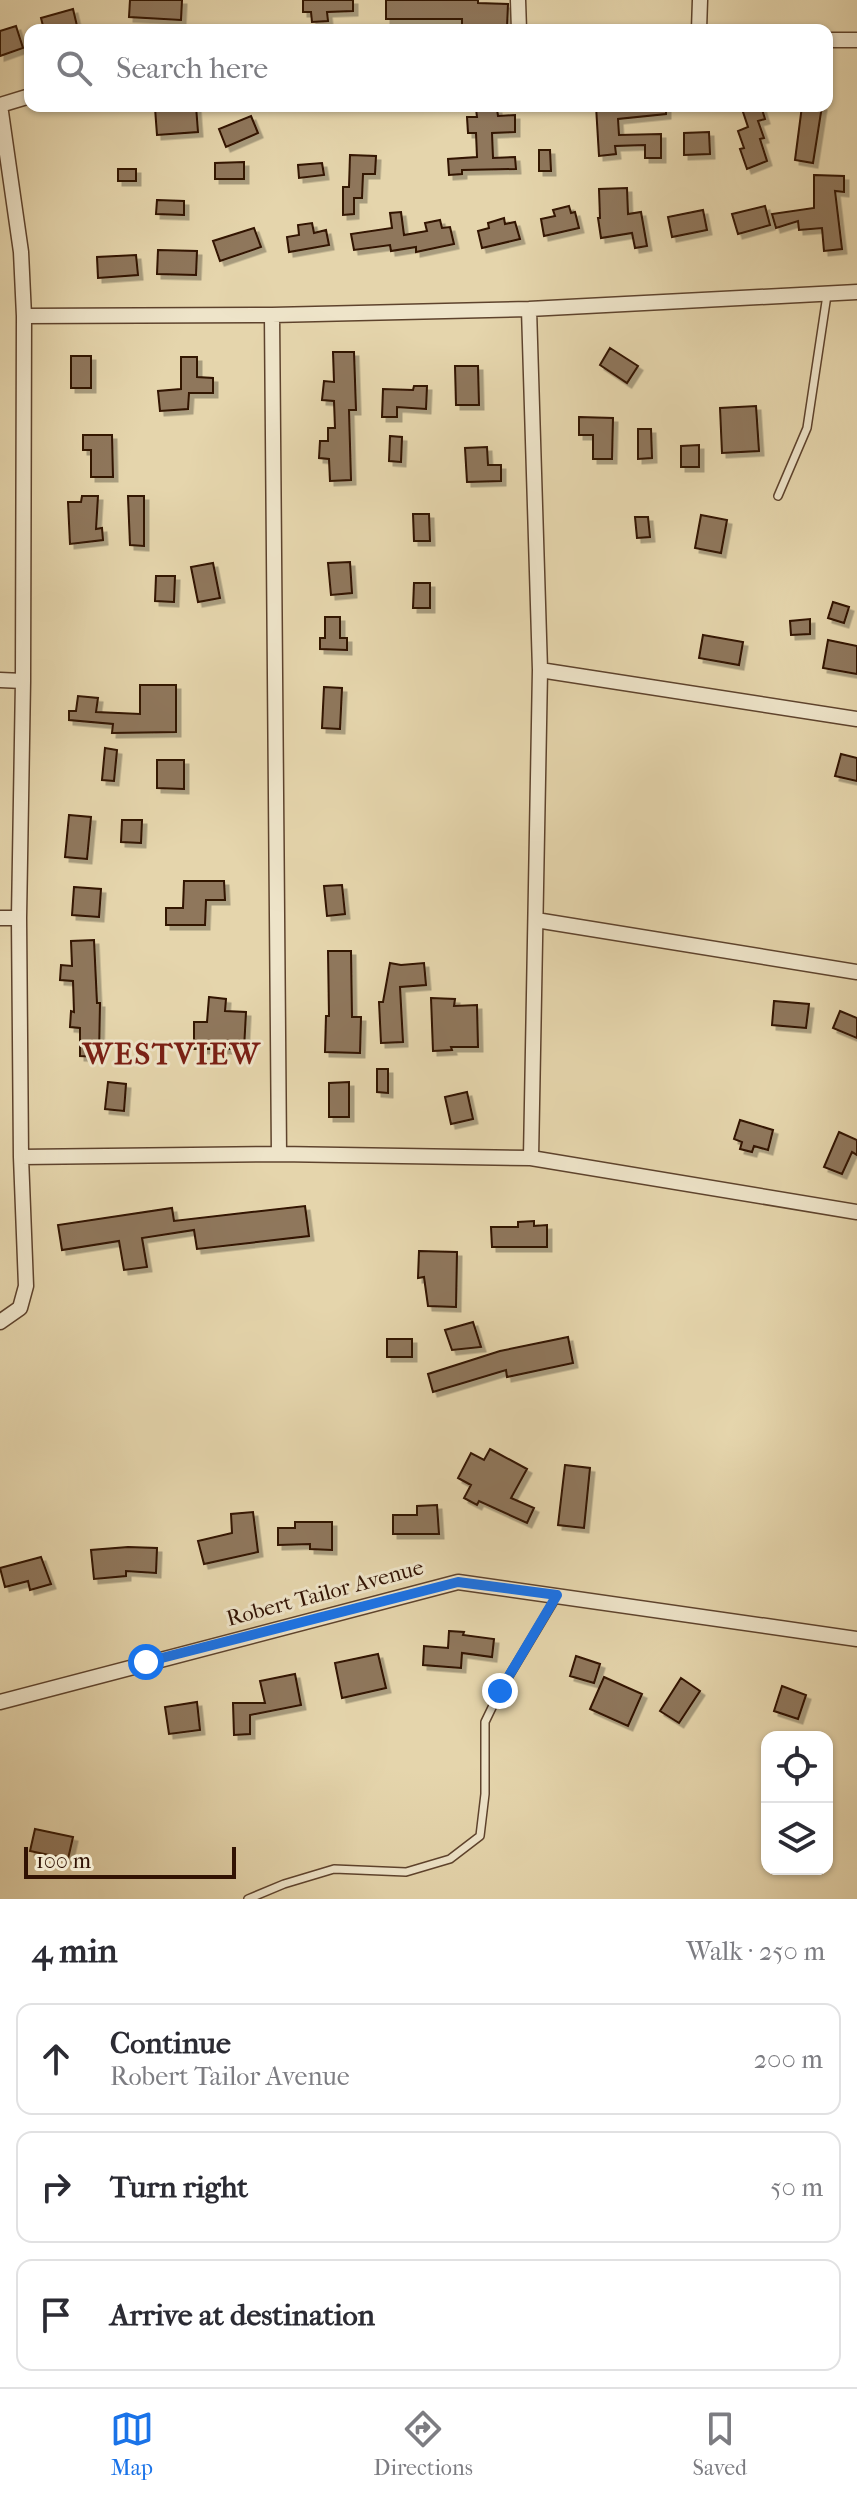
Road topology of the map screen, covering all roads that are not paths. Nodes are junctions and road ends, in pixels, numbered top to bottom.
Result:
1 (518, 0) edge
2 (700, 0) edge
3 (519, 24) edge
4 (699, 24) edge
5 (833, 40) edge
6 (857, 40) edge
7 (24, 98) edge
8 (0, 105) edge
9 (857, 292) edge
10 (827, 295) junction
11 (529, 309) junction
12 (272, 315) junction
13 (24, 316) junction
14 (778, 496) dead end
15 (540, 670) junction
16 (0, 680) edge
17 (23, 681) junction
18 (857, 719) edge
19 (0, 918) edge
20 (19, 918) junction
21 (536, 920) junction
22 (857, 972) edge
23 (279, 1154) junction
24 (21, 1157) junction
25 (531, 1158) junction
26 (857, 1212) edge
27 (0, 1322) edge
28 (557, 1595) junction
29 (857, 1639) edge
30 (0, 1702) edge
31 (248, 1899) edge

1 - 3 street
2 - 4 street
5 - 6 street
7 - 8 street
8 - 13 street
9 - 10 street
10 - 11 street
10 - 14 lane
11 - 12 street
11 - 15 street
12 - 13 street
12 - 23 street
13 - 17 street
15 - 18 street
15 - 21 street
16 - 17 street
17 - 20 street
19 - 20 street
20 - 24 street
21 - 22 street
21 - 25 street
23 - 24 street
23 - 25 street
24 - 27 street
25 - 26 street
28 - 29 street, Robert Tailor Avenue
28 - 30 street, Robert Tailor Avenue
28 - 31 lane

